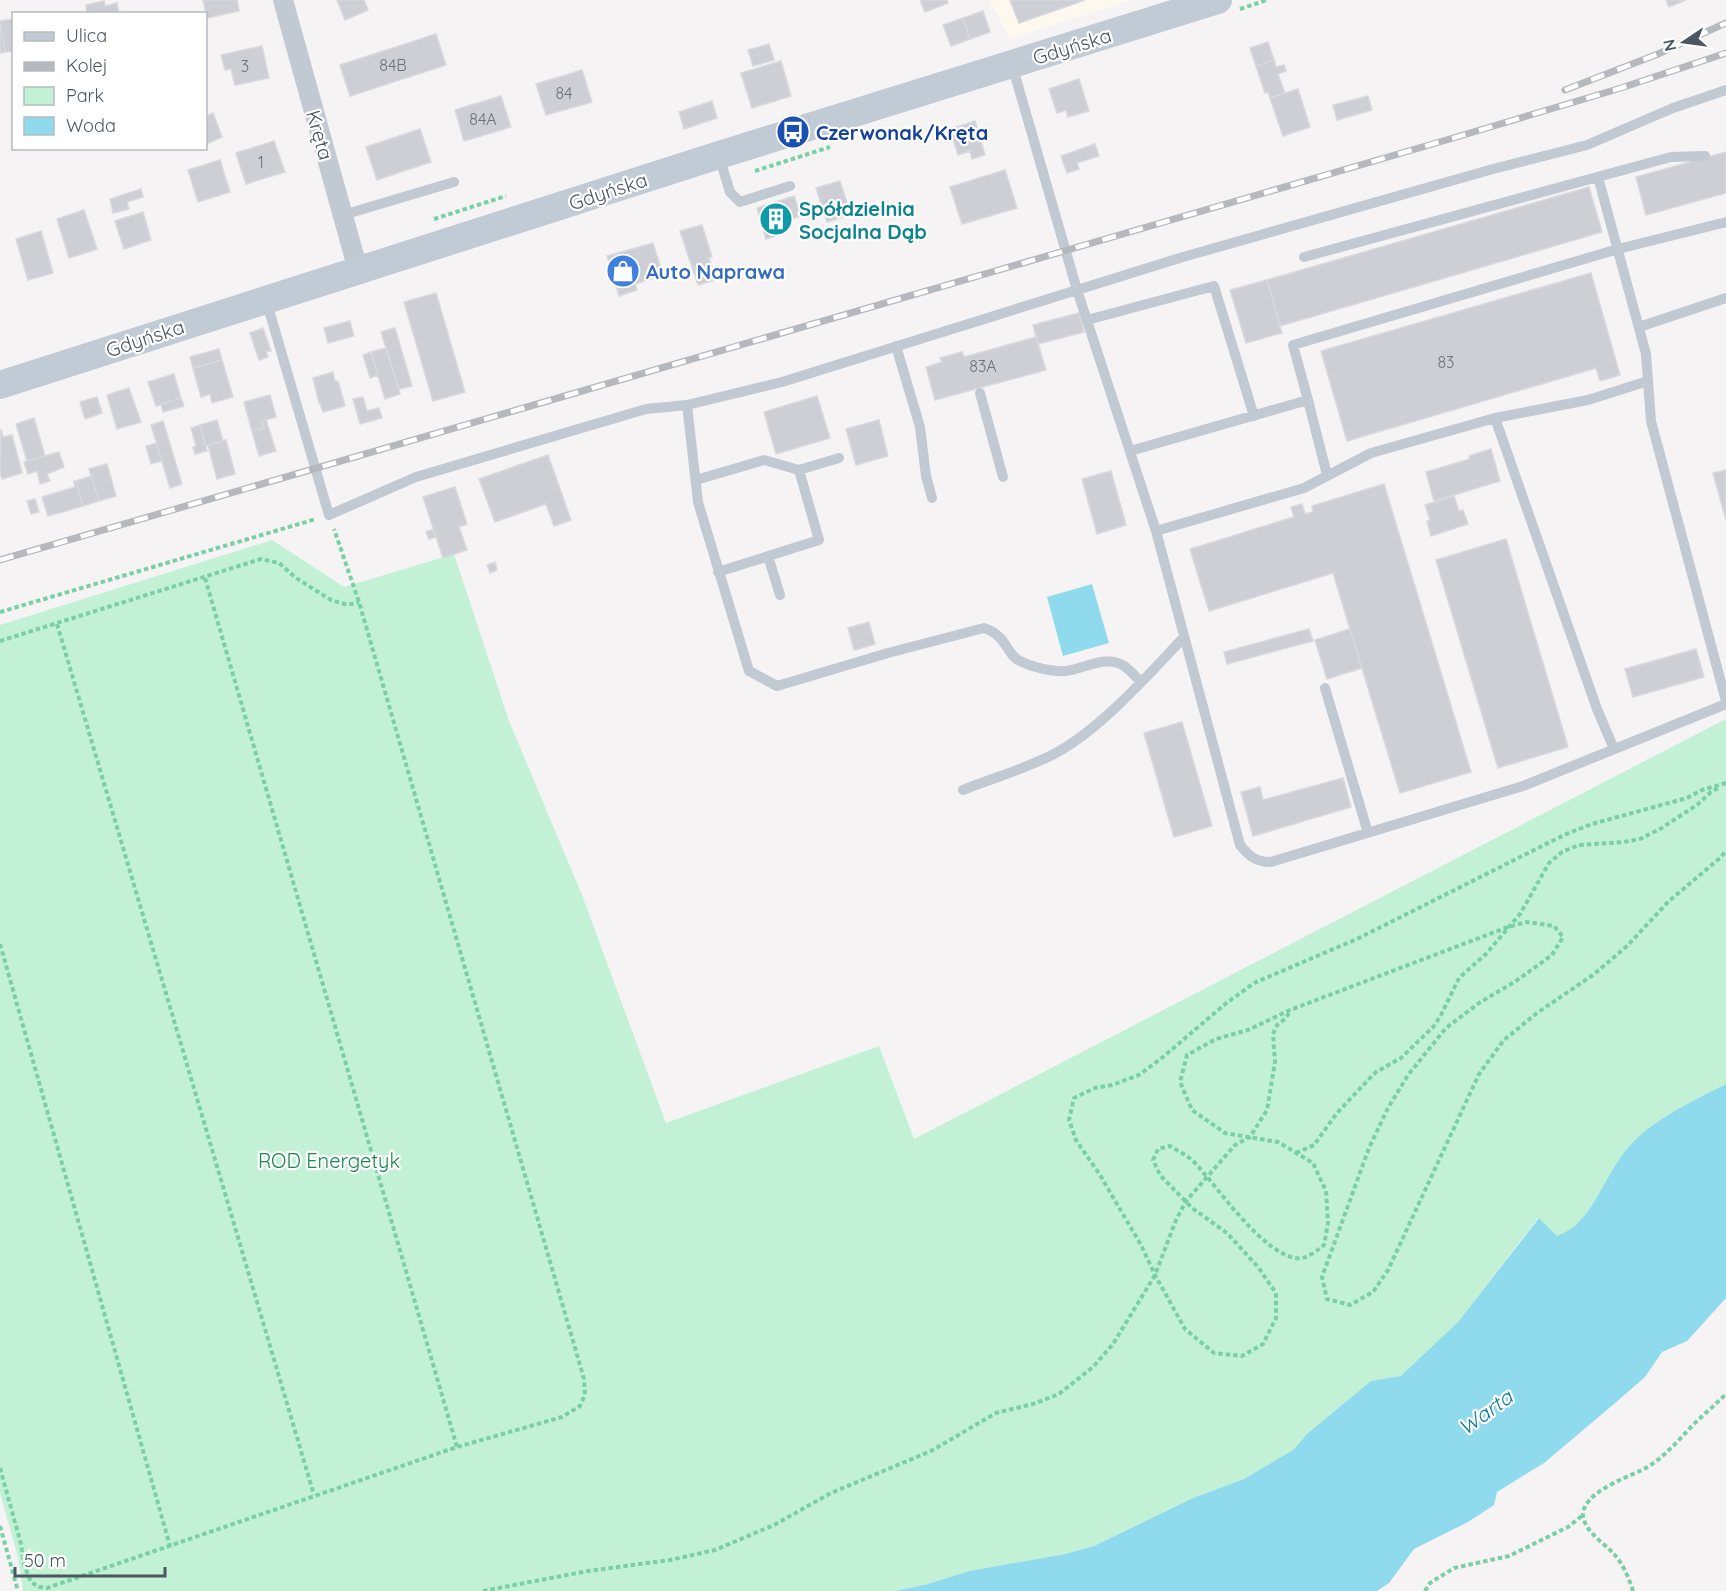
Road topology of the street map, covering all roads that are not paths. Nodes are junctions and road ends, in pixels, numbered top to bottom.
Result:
1 (283, 0) edge
2 (1218, 0) edge
3 (1012, 64) junction
4 (1726, 90) edge
5 (718, 155) junction
6 (1705, 156) dead end
7 (1598, 177) junction
8 (454, 182) dead end
9 (790, 186) dead end
10 (343, 215) junction
11 (1726, 222) edge
12 (1618, 249) junction
13 (1304, 257) dead end
14 (358, 270) junction
15 (1077, 290) junction
16 (1726, 298) edge
17 (266, 299) junction
18 (1087, 320) junction
19 (1639, 327) junction
20 (896, 346) junction
21 (1648, 381) junction
22 (0, 385) edge
23 (980, 393) dead end
24 (1308, 400) junction
25 (687, 405) junction
26 (1254, 416) junction
27 (1495, 418) junction
28 (1130, 451) junction
29 (839, 458) dead end
30 (799, 470) junction
31 (1327, 476) junction
32 (1003, 477) dead end
33 (696, 480) junction
34 (932, 498) dead end
35 (1156, 531) junction
36 (768, 556) junction
37 (718, 572) junction
38 (780, 595) dead end
39 (1184, 637) junction
40 (1141, 682) junction
41 (1325, 688) dead end
42 (1726, 703) edge
43 (1614, 749) junction
44 (963, 790) dead end
45 (1368, 833) junction

1 - 10 street, Kręta
2 - 3 main road, Gdyńska
3 - 5 main road, Gdyńska
3 - 15 lane
4 - 15 lane
5 - 9 lane
5 - 14 main road, Gdyńska
6 - 7 lane
7 - 12 lane
7 - 13 lane
8 - 10 lane
10 - 14 street, Kręta
11 - 12 lane
12 - 19 lane
12 - 24 lane
14 - 17 main road, Gdyńska
15 - 18 lane
15 - 20 lane
16 - 19 lane
17 - 22 main road, Gdyńska
17 - 25 lane
18 - 26 lane
18 - 28 lane
19 - 21 lane
20 - 25 lane
20 - 34 lane
21 - 27 lane
21 - 42 lane
23 - 32 lane
24 - 26 lane
24 - 31 lane
25 - 33 lane
26 - 28 lane
27 - 31 lane
27 - 43 lane
28 - 35 lane
29 - 30 lane
30 - 33 lane
30 - 36 lane
31 - 35 lane
33 - 37 lane
35 - 39 lane
36 - 37 lane
36 - 38 lane
37 - 40 lane
39 - 40 lane
39 - 45 lane
40 - 44 lane
41 - 45 lane
42 - 43 lane
43 - 45 lane

